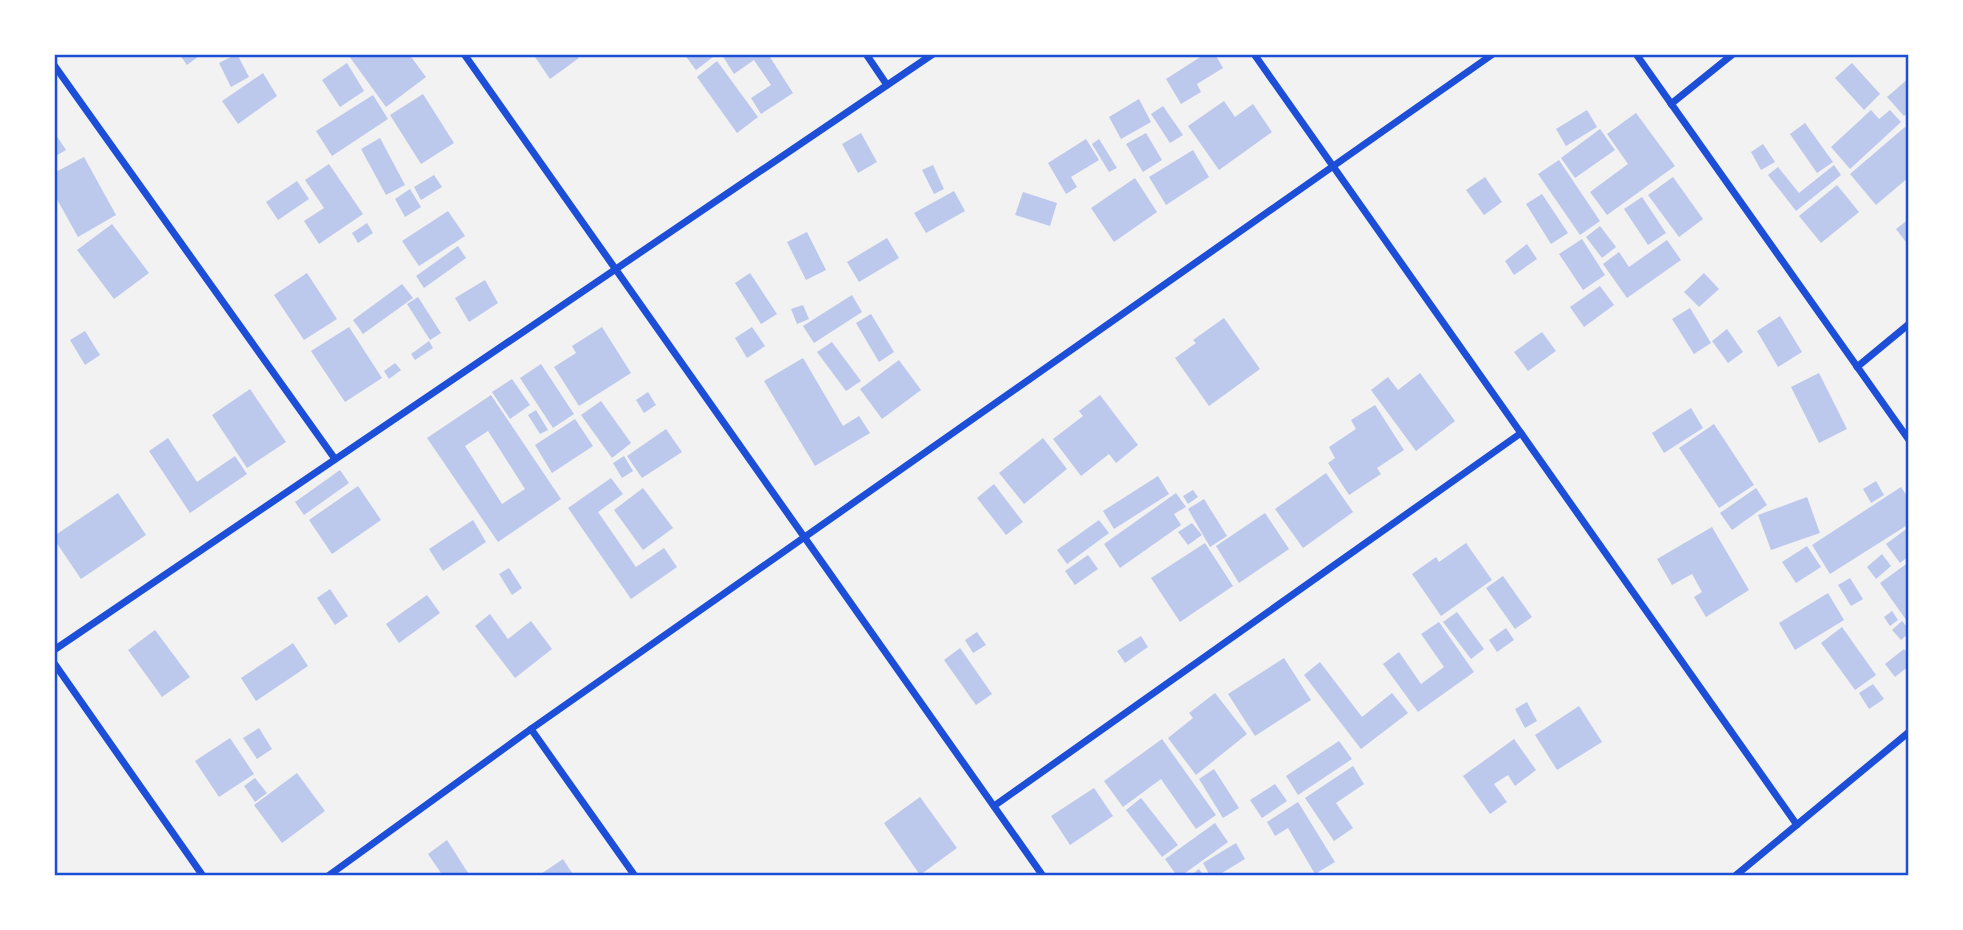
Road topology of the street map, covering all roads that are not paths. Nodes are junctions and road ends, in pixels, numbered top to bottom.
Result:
1 (464, 54) edge
2 (866, 54) edge
3 (933, 54) edge
4 (1254, 54) edge
5 (1493, 54) edge
6 (1636, 54) edge
7 (1733, 54) edge
8 (54, 65) edge
9 (887, 85) junction
10 (1671, 104) junction
11 (1333, 166) junction
12 (615, 269) junction
13 (1909, 324) edge
14 (1857, 367) junction
15 (1521, 433) junction
16 (1909, 440) edge
17 (335, 459) junction
18 (804, 537) junction
19 (54, 650) edge
20 (54, 663) edge
21 (531, 729) junction
22 (1909, 732) edge
23 (994, 806) junction
24 (1797, 825) junction
25 (204, 876) edge
26 (328, 876) edge
27 (635, 876) edge
28 (1043, 876) edge
29 (1735, 876) edge

1 - 12 street
2 - 9 street
3 - 9 street
4 - 11 street
5 - 11 street
6 - 10 street
7 - 10 street
8 - 17 street
9 - 12 street
10 - 14 street
11 - 15 street
11 - 18 street
12 - 17 street
12 - 18 street
13 - 14 street
14 - 16 street
15 - 23 street
15 - 24 street
17 - 19 street
18 - 21 street
18 - 23 street
20 - 25 street
21 - 26 street
21 - 27 street
22 - 24 street
23 - 28 street
24 - 29 street

